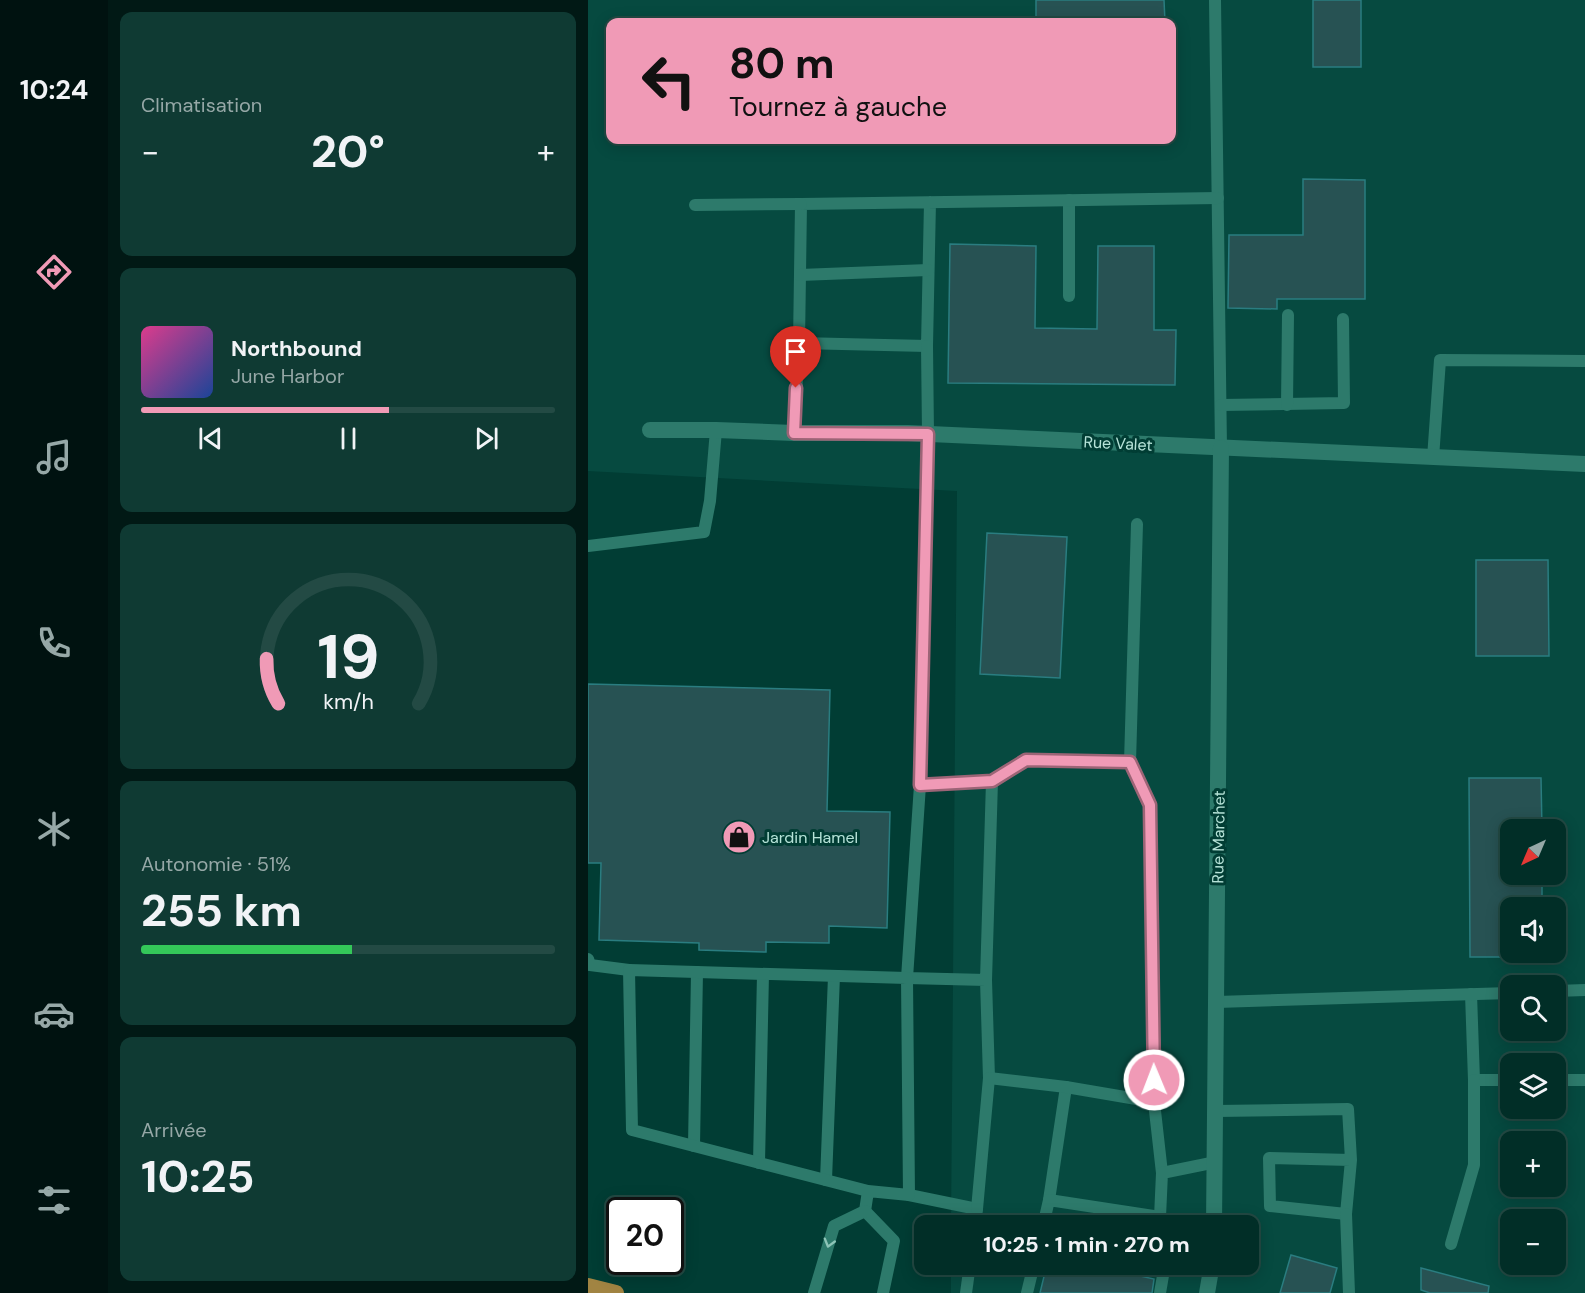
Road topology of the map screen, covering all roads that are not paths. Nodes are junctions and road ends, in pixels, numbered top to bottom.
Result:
1 (1215, 0) edge
2 (1218, 198) junction
3 (1069, 200) junction
4 (930, 202) junction
5 (801, 204) junction
6 (695, 205) dead end
7 (928, 270) junction
8 (800, 275) junction
9 (1070, 296) dead end
10 (1288, 315) dead end
11 (1343, 319) dead end
12 (799, 343) junction
13 (927, 346) junction
14 (1585, 361) edge
15 (1221, 405) junction
16 (1287, 405) junction
17 (650, 430) dead end
18 (716, 430) junction
19 (794, 433) junction
20 (928, 434) junction
21 (1221, 448) junction
22 (1433, 458) junction
23 (1585, 465) edge
24 (1137, 524) dead end
25 (588, 546) edge
26 (1130, 762) junction
27 (992, 781) junction
28 (920, 785) junction
29 (588, 959) edge
30 (629, 970) junction
31 (696, 972) junction
32 (763, 974) junction
33 (834, 976) junction
34 (907, 978) junction
35 (986, 980) junction
36 (1585, 990) edge
37 (1566, 991) edge
38 (1500, 993) edge
39 (1471, 994) junction
40 (1216, 1002) junction
41 (989, 1078) junction
42 (1474, 1080) junction
43 (1500, 1080) edge
44 (1566, 1080) edge
45 (1585, 1080) edge
46 (1066, 1087) junction
47 (1154, 1102) junction
48 (1216, 1111) junction
49 (694, 1146) junction
50 (1351, 1160) junction
51 (1216, 1162) junction
52 (759, 1163) junction
53 (1162, 1173) junction
54 (826, 1180) junction
55 (868, 1191) junction
56 (909, 1195) junction
57 (1049, 1200) junction
58 (977, 1209) junction
59 (865, 1211) junction
60 (1346, 1214) junction
61 (976, 1215) edge
62 (1046, 1215) edge
63 (1129, 1215) edge
64 (1161, 1215) edge
65 (1214, 1215) edge
66 (1451, 1244) dead end
67 (968, 1275) edge
68 (1031, 1275) edge
69 (1163, 1275) edge
70 (1210, 1275) edge
71 (588, 1286) edge
72 (616, 1293) edge
73 (814, 1293) edge
74 (882, 1293) edge
75 (966, 1293) edge
76 (1027, 1293) edge
77 (1160, 1293) edge
78 (1207, 1293) edge
79 (1350, 1293) edge

1 - 2 lane
2 - 3 lane
2 - 15 lane
3 - 4 lane
3 - 9 lane
4 - 5 lane
4 - 7 lane
5 - 6 lane
5 - 8 lane
7 - 8 lane
7 - 13 lane
8 - 12 lane
10 - 16 lane
11 - 16 lane
12 - 13 lane
12 - 19 lane
13 - 20 lane
14 - 22 lane
15 - 16 lane
15 - 21 lane
17 - 18 street, Rue Valet
18 - 19 street, Rue Valet
18 - 25 lane
19 - 20 street, Rue Valet
20 - 21 street, Rue Valet
20 - 28 lane
21 - 22 street, Rue Valet
21 - 40 street, Rue Marchet
22 - 23 street, Rue Valet
24 - 26 lane
26 - 27 lane
26 - 47 lane
27 - 28 lane
27 - 35 lane
28 - 34 lane
29 - 30 lane
30 - 31 lane
30 - 49 lane
31 - 32 lane
31 - 49 lane
32 - 33 lane
32 - 52 lane
33 - 34 lane
33 - 54 lane
34 - 35 lane
34 - 56 lane
35 - 41 lane
36 - 37 lane
38 - 39 lane
39 - 40 lane
39 - 42 lane
40 - 48 street, Rue Marchet
41 - 46 lane
41 - 58 lane
42 - 43 lane
42 - 66 lane
44 - 45 lane
46 - 47 lane
46 - 57 lane
47 - 53 lane
48 - 50 lane
48 - 51 street, Rue Marchet
49 - 52 lane
50 - 60 lane
50 - 60 lane
51 - 53 lane
51 - 65 street, Rue Marchet
52 - 54 lane
53 - 64 lane
54 - 55 lane
55 - 56 lane
55 - 59 lane
56 - 58 lane
57 - 62 lane
57 - 63 lane
58 - 61 lane
59 -> 73 lane
59 - 74 lane
60 - 79 lane
67 - 75 lane
68 - 76 lane
69 - 77 lane
70 - 78 street
71 - 72 main road

